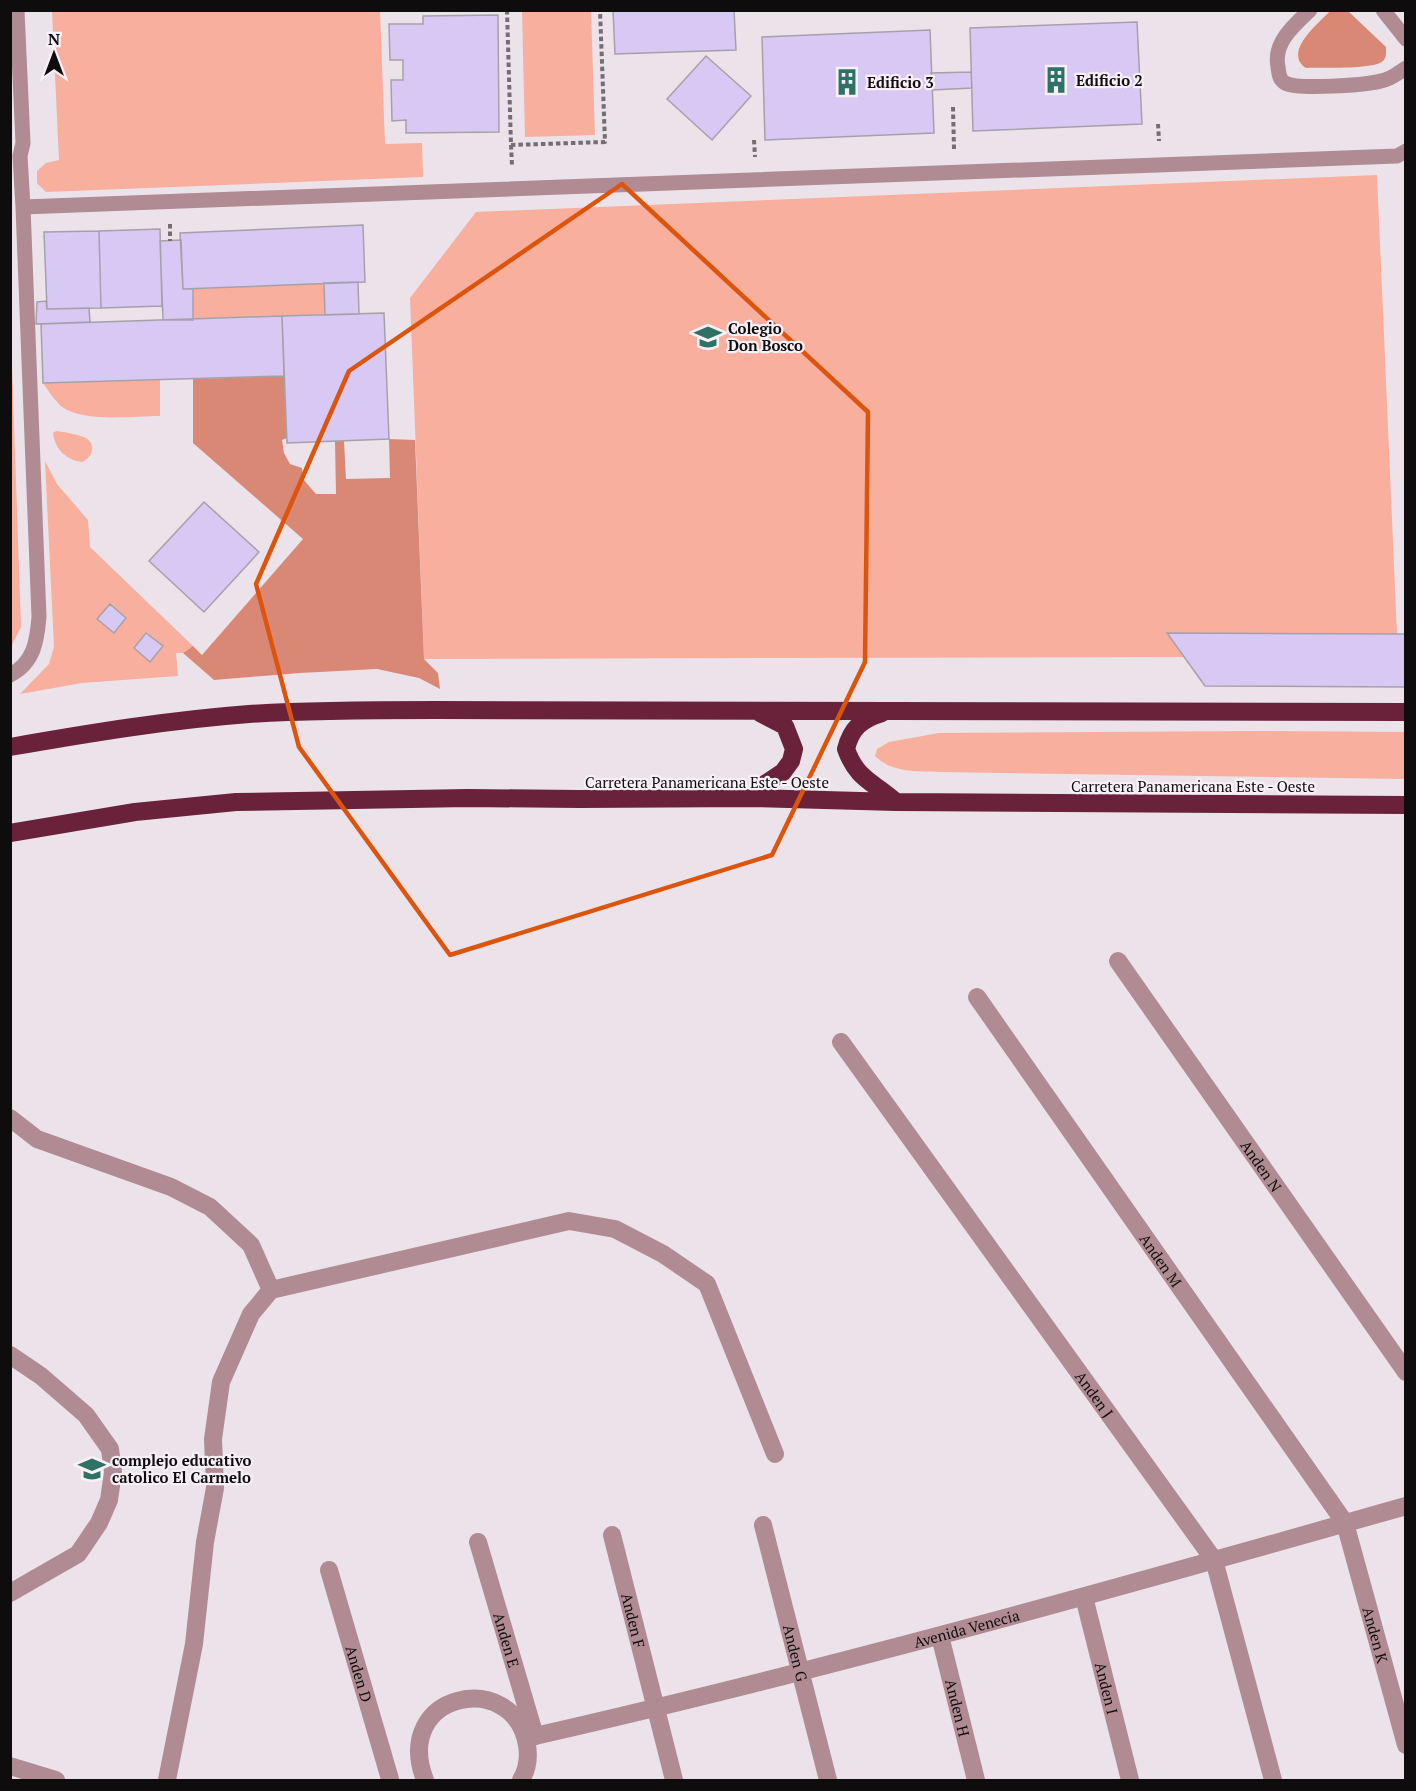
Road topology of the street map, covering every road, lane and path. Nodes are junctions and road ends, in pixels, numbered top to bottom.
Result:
1 (16, 10) edge
2 (507, 10) edge
3 (600, 10) edge
4 (1310, 10) edge
5 (1383, 10) edge
6 (1406, 39) edge
7 (1406, 68) edge
8 (953, 107) dead end
9 (1406, 152) edge
10 (955, 173) junction
11 (23, 207) junction
12 (10, 675) edge
13 (747, 711) junction
14 (895, 711) junction
15 (1406, 712) edge
16 (10, 747) edge
17 (755, 798) junction
18 (896, 802) junction
19 (1406, 805) edge
20 (10, 833) edge
21 (1118, 961) dead end
22 (977, 997) dead end
23 (841, 1042) dead end
24 (10, 1118) edge
25 (271, 1290) junction
26 (10, 1355) edge
27 (1406, 1372) edge
28 (776, 1454) dead end
29 (1406, 1506) edge
30 (1345, 1523) junction
31 (763, 1525) dead end
32 (612, 1535) dead end
33 (478, 1542) dead end
34 (1214, 1560) junction
35 (329, 1570) dead end
36 (10, 1593) edge
37 (1084, 1598) junction
38 (940, 1636) junction
39 (801, 1673) junction
40 (655, 1707) junction
41 (531, 1737) junction
42 (1406, 1745) edge
43 (10, 1766) edge
44 (423, 1774) edge
45 (56, 1780) edge
46 (167, 1780) edge
47 (387, 1780) edge
48 (521, 1780) edge
49 (674, 1780) edge
50 (828, 1780) edge
51 (976, 1780) edge
52 (1130, 1780) edge
53 (1273, 1780) edge

1 - 11 lane
2 - 3 path
4 - 7 lane
5 - 6 lane
8 - 10 path
9 - 10 lane
10 - 11 lane
11 - 12 lane
13 - 14 highway
13 - 16 highway
13 - 17 highway
14 - 15 highway
14 - 18 highway
17 - 18 highway, Carretera Panamericana Este - Oeste
17 - 20 highway, Carretera Panamericana Este - Oeste
18 - 19 highway, Carretera Panamericana Este - Oeste
21 - 27 street, Anden N
22 - 30 street, Anden M
23 - 34 street, Anden J
24 - 25 street
25 - 28 street
25 - 46 street
26 - 36 street
29 - 30 street, Avenida Venecia
30 - 34 street, Avenida Venecia
30 - 42 street, Anden K
31 - 39 street, Anden G
32 - 40 street, Anden F
33 - 41 street, Anden E
34 - 37 street, Avenida Venecia
34 - 53 street, Anden J
35 - 47 street, Anden D
37 - 38 street, Avenida Venecia
37 - 52 street, Anden I
38 - 39 street, Avenida Venecia
38 - 51 street, Anden H
39 - 40 street, Avenida Venecia
39 - 50 street, Anden G
40 - 41 street, Avenida Venecia
40 - 49 street, Anden F
41 - 44 street
41 - 48 street, Anden E
43 - 45 street
44 - 47 street

